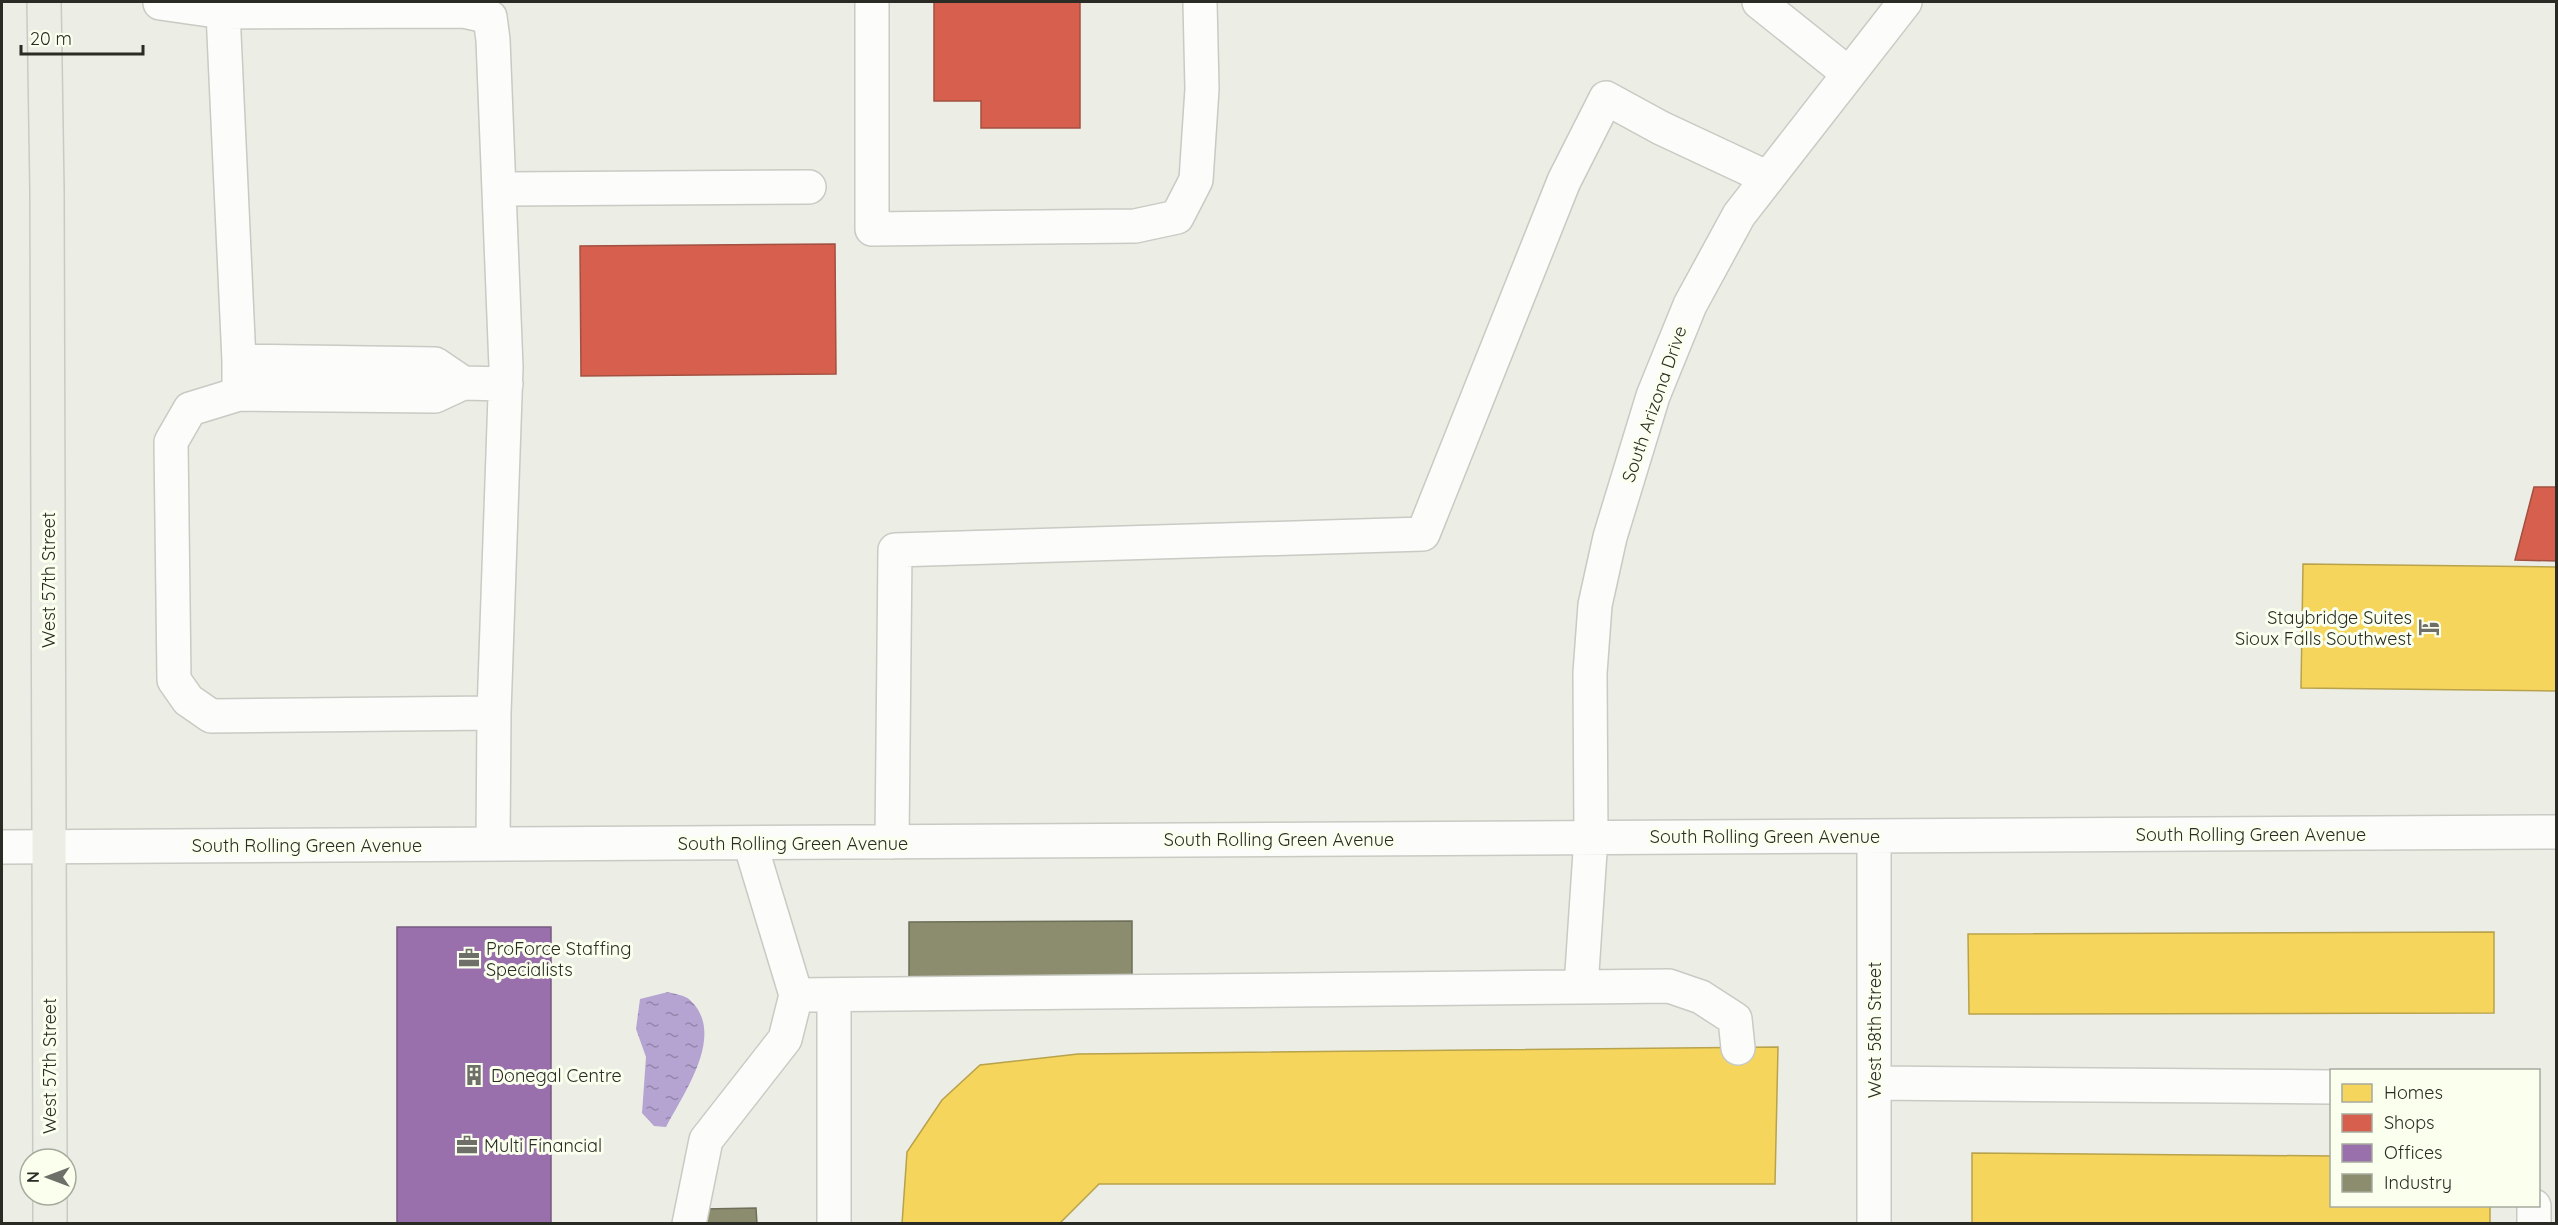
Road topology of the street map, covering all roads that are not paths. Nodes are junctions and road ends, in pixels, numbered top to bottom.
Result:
1 (44, 2) edge
2 (152, 2) edge
3 (872, 2) edge
4 (1200, 2) edge
5 (1759, 2) edge
6 (1905, 2) edge
7 (223, 12) junction
8 (1849, 74) junction
9 (1768, 178) junction
10 (809, 187) dead end
11 (498, 189) junction
12 (239, 361) junction
13 (463, 383) junction
14 (506, 384) junction
15 (239, 394) junction
16 (494, 713) junction
17 (2556, 832) edge
18 (1874, 836) junction
19 (1591, 837) junction
20 (892, 842) junction
21 (750, 843) junction
22 (493, 844) junction
23 (2, 847) edge
24 (48, 847) junction
25 (1581, 987) junction
26 (796, 995) junction
27 (834, 995) junction
28 (1738, 1048) dead end
29 (1874, 1083) junction
30 (2330, 1087) edge
31 (50, 1147) edge
32 (50, 1207) edge
33 (2534, 1207) edge
34 (50, 1224) edge
35 (689, 1224) edge
36 (834, 1224) edge
37 (1874, 1224) edge
38 (2534, 1224) edge

1 - 24 main road, West 57th Street
2 - 7 street
3 - 4 street
5 - 8 street
6 - 8 street, South Arizona Drive
7 - 11 street
7 - 12 street
8 - 9 street, South Arizona Drive
9 - 19 street, South Arizona Drive
9 - 20 street
10 - 11 street
11 - 14 street
12 - 13 street
12 - 15 street
13 - 14 street
13 - 15 street
14 - 16 street
15 - 16 street
16 - 22 street
17 - 18 street, South Rolling Green Avenue
18 - 19 street, South Rolling Green Avenue
18 - 29 street, West 58th Street
19 - 20 street, South Rolling Green Avenue
19 - 25 street, South Arizona Drive
20 - 21 street, South Rolling Green Avenue
21 - 22 street, South Rolling Green Avenue
21 - 26 street
22 - 24 street, South Rolling Green Avenue
23 - 24 street, South Rolling Green Avenue
24 - 31 main road, West 57th Street
25 - 27 street
25 - 28 street
26 - 27 street
26 - 35 street
27 - 36 street
29 - 30 street
29 - 37 street, West 58th Street
32 - 34 main road
33 - 38 street

